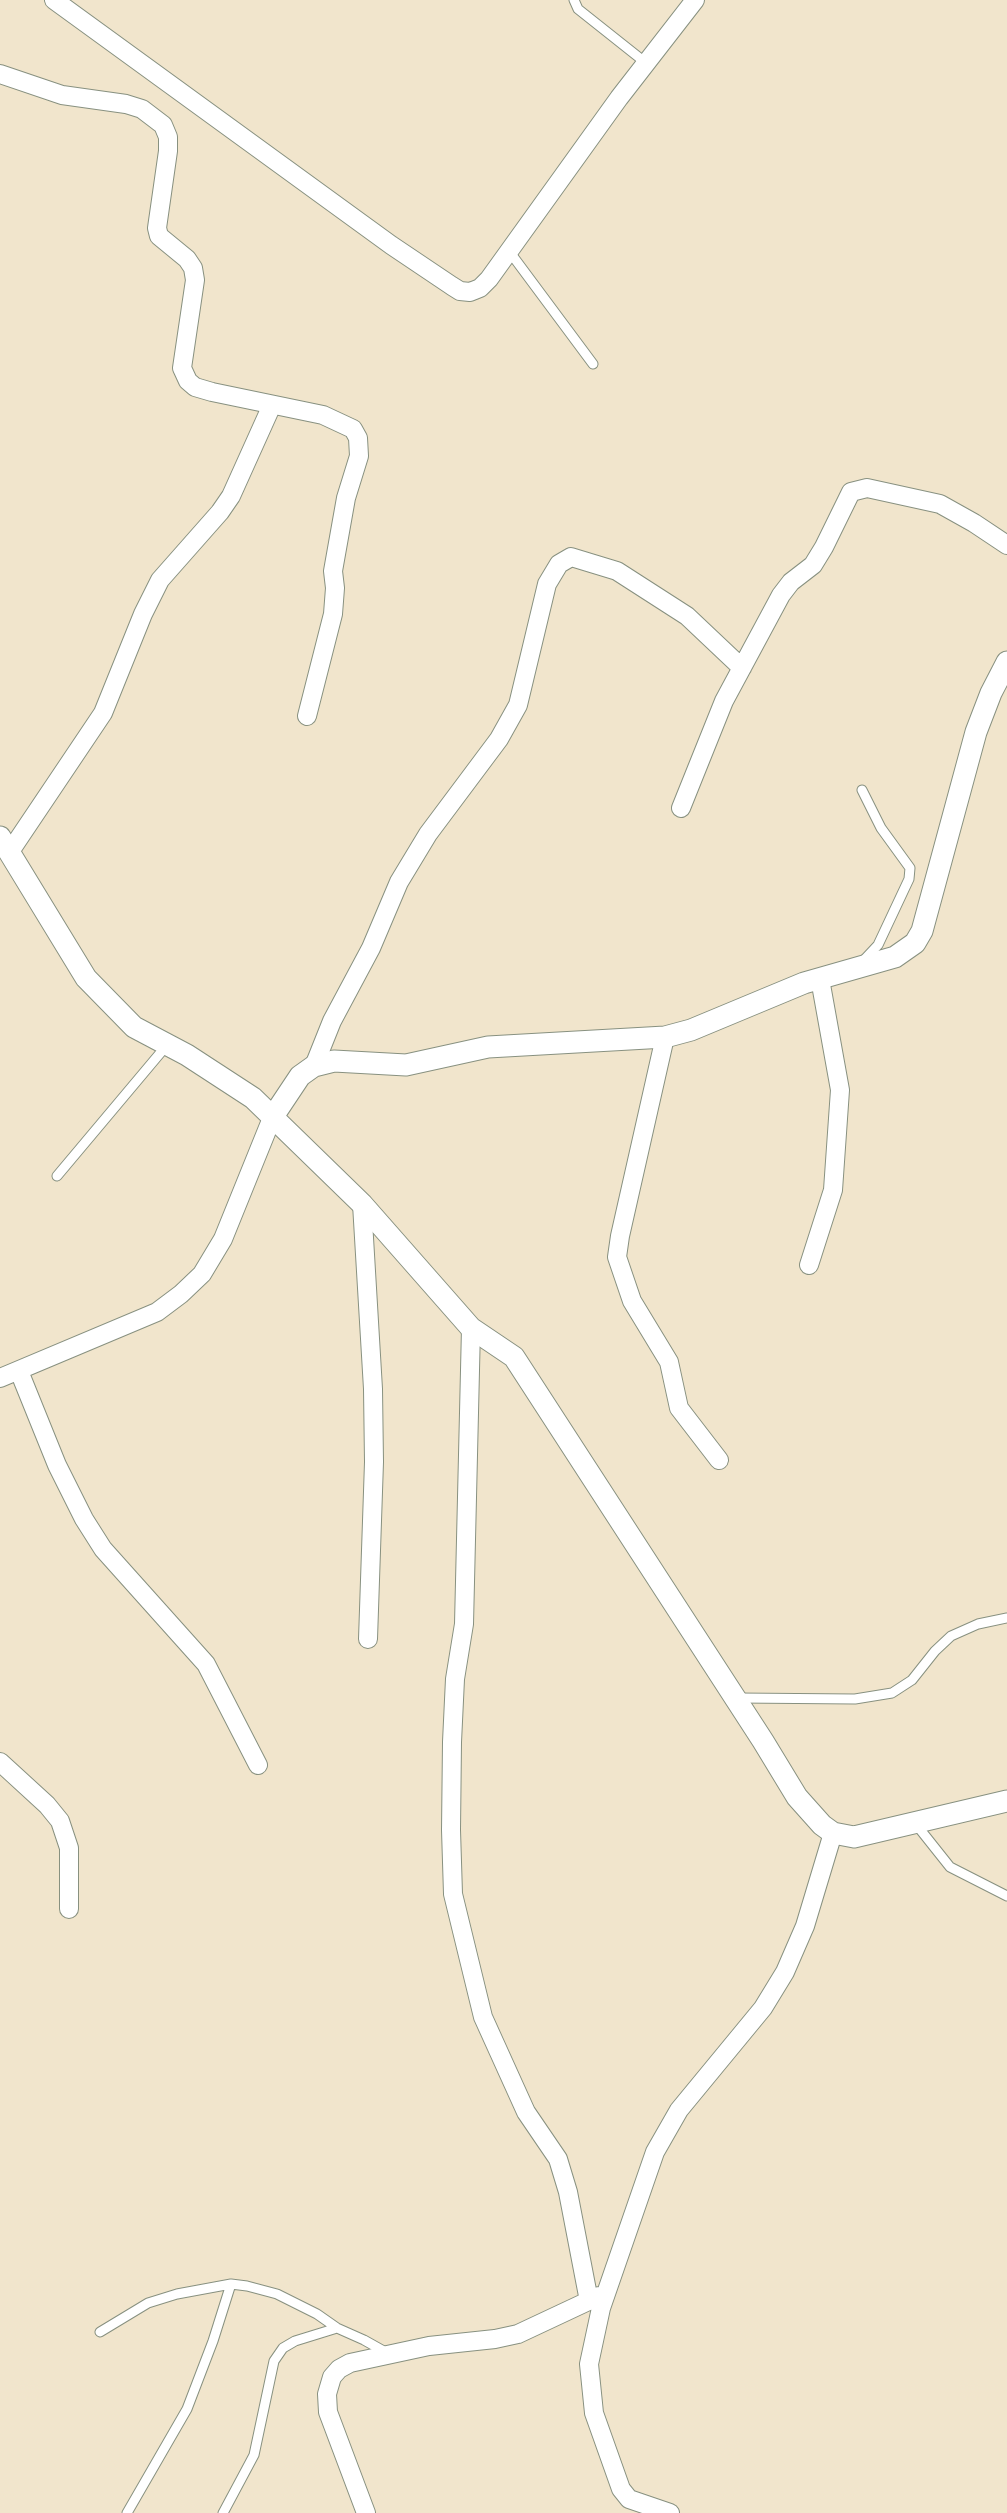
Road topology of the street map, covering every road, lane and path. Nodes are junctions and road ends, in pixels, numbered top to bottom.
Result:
1 (54, 0) edge
2 (574, 0) edge
3 (695, 0) edge
4 (646, 63) junction
5 (0, 74) edge
6 (509, 251) junction
7 (593, 364) dead end
8 (272, 405) junction
9 (1007, 545) edge
10 (1007, 662) edge
11 (742, 668) junction
12 (306, 717) dead end
13 (862, 790) dead end
14 (681, 808) dead end
15 (4, 845) edge
16 (855, 969) junction
17 (820, 979) junction
18 (665, 1037) junction
19 (167, 1045) junction
20 (314, 1066) junction
21 (272, 1118) junction
22 (57, 1176) dead end
23 (362, 1204) junction
24 (809, 1264) dead end
25 (471, 1328) junction
26 (19, 1371) junction
27 (0, 1378) edge
28 (718, 1460) dead end
29 (1007, 1618) edge
30 (368, 1639) dead end
31 (735, 1698) junction
32 (0, 1762) edge
33 (258, 1765) dead end
34 (1007, 1801) edge
35 (915, 1823) junction
36 (833, 1833) junction
37 (1007, 1896) edge
38 (69, 1909) dead end
39 (231, 2284) junction
40 (606, 2292) junction
41 (589, 2301) junction
42 (336, 2328) junction
43 (100, 2332) dead end
44 (390, 2355) junction
45 (625, 2506) edge
46 (127, 2513) edge
47 (223, 2513) edge
48 (366, 2513) edge
49 (670, 2513) edge

1 - 6 street
2 - 4 lane
3 - 4 street
4 - 6 street
5 - 8 street
6 - 7 lane
8 - 12 street
8 - 15 street
9 - 11 street
10 - 16 street
11 - 14 street
11 - 20 street
13 - 16 lane
15 - 19 street
16 - 17 street
17 - 18 street
17 - 24 street
18 - 20 street
18 - 28 street
19 - 21 street
19 - 22 lane
20 - 21 street
21 - 23 street
21 - 26 street
23 - 25 street
23 - 30 street
25 - 31 street
25 - 41 street
26 - 27 street
26 - 33 street
29 - 31 lane
31 - 36 street
32 - 38 street
34 - 35 street
35 - 36 street
35 - 37 lane
36 - 40 street
39 - 42 lane
39 - 43 lane
39 - 46 lane
40 - 41 street
40 - 45 street
41 - 44 street
42 - 44 lane
42 - 47 lane
44 - 48 street
45 - 49 street

